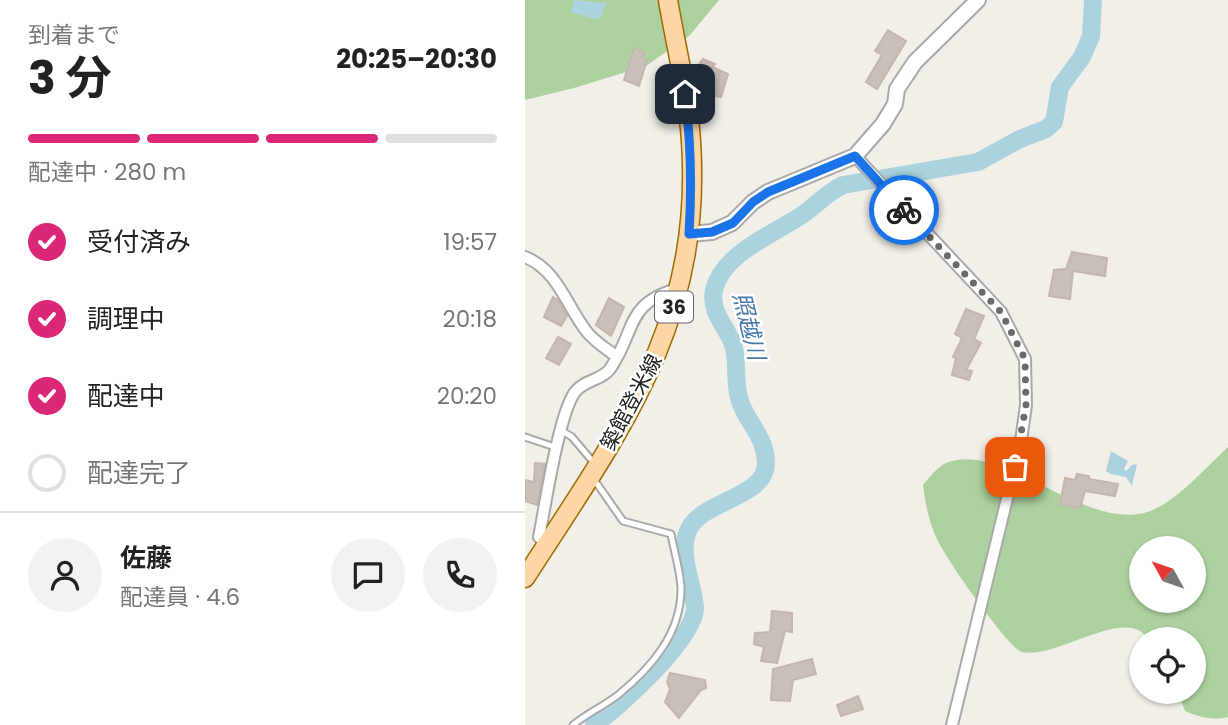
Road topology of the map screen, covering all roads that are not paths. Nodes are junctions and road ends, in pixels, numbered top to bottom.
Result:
1 (668, 0) edge
2 (978, 0) edge
3 (855, 156) junction
4 (689, 234) junction
5 (525, 257) edge
6 (680, 288) junction
7 (617, 357) junction
8 (562, 431) junction
9 (525, 437) edge
10 (558, 447) junction
11 (594, 471) junction
12 (546, 545) junction
13 (525, 578) edge
14 (573, 725) edge
15 (952, 725) edge

1 - 4 main road, 築館登米線 / 36
2 - 3 street
3 - 4 street
3 - 15 street
4 - 6 main road, 築館登米線 / 36
5 - 7 street
6 - 7 street
6 - 11 main road, 築館登米線 / 36
7 - 8 street
8 - 10 street
8 - 11 lane
9 - 10 lane
10 - 12 street
11 - 12 main road, 築館登米線 / 36
11 - 14 lane
12 - 13 main road, 築館登米線 / 36

